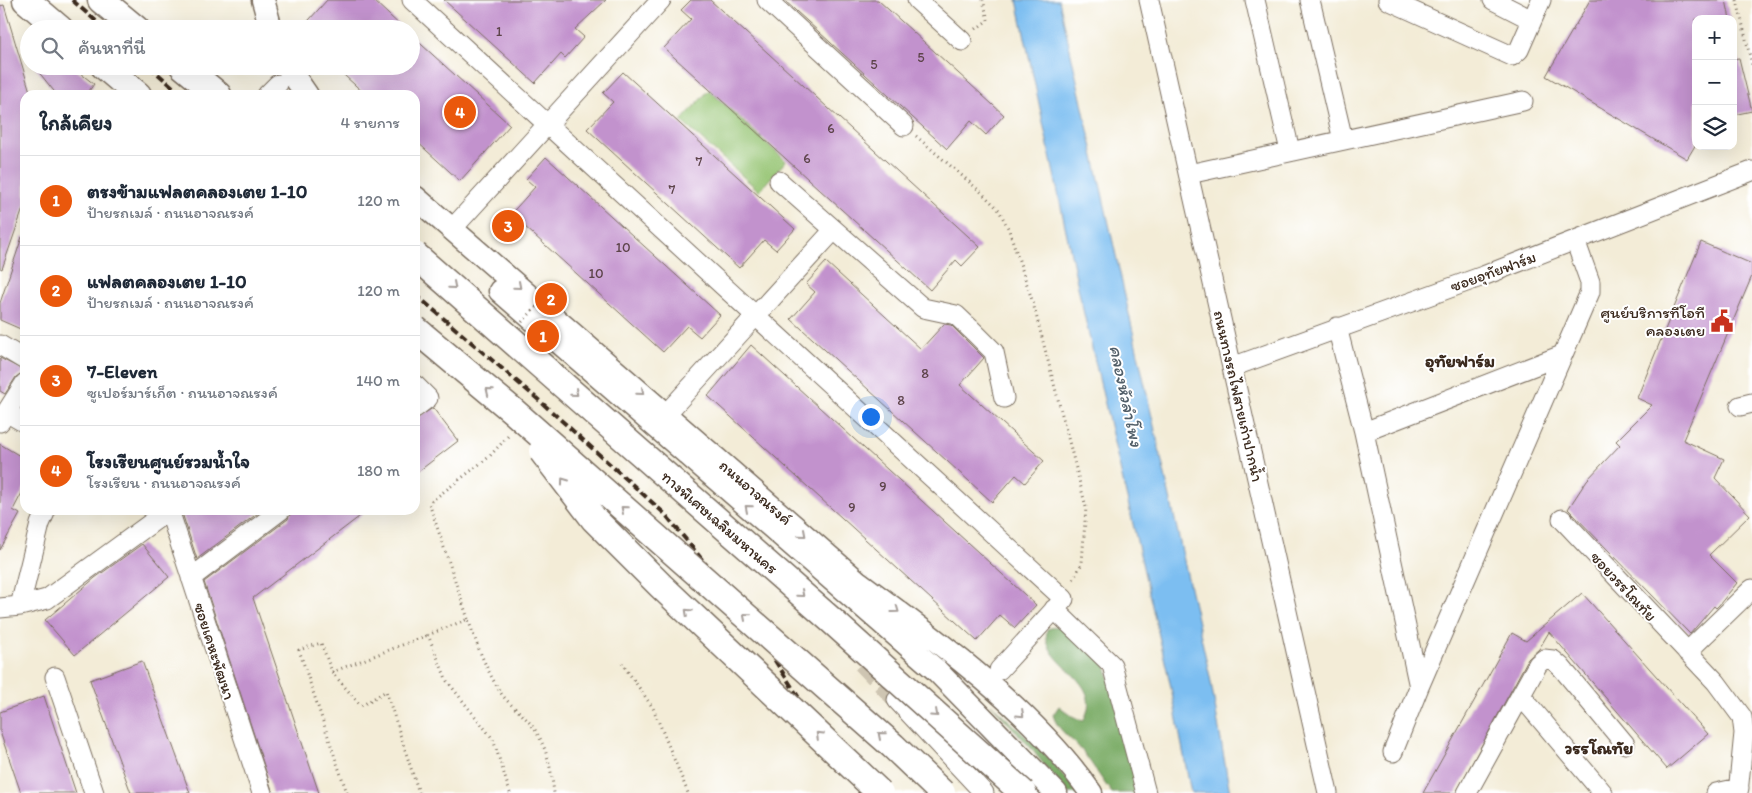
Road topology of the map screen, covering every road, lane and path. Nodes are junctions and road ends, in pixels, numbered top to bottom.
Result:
1 (26, 0) edge
2 (101, 0) edge
3 (253, 0) edge
4 (263, 0) edge
5 (412, 0) edge
6 (661, 0) edge
7 (767, 0) edge
8 (917, 0) edge
9 (983, 0) edge
10 (1149, 0) edge
11 (1256, 0) edge
12 (1310, 0) edge
13 (1388, 0) edge
14 (1492, 0) edge
15 (1541, 0) edge
16 (1737, 0) edge
17 (49, 20) edge
18 (125, 20) edge
19 (257, 20) edge
20 (269, 20) edge
21 (1532, 20) junction
22 (962, 41) joint
23 (1752, 65) edge
24 (115, 75) edge
25 (194, 75) edge
26 (280, 80) edge
27 (132, 90) edge
28 (212, 90) edge
29 (298, 90) edge
30 (1523, 101) dead end
31 (547, 124) junction
32 (904, 126) joint
33 (1343, 140) junction
34 (1290, 151) junction
35 (1752, 171) edge
36 (1189, 174) junction
37 (779, 181) dead end
38 (420, 200) edge
39 (420, 220) edge
40 (452, 229) junction
41 (833, 231) junction
42 (1574, 240) junction
43 (420, 259) edge
44 (552, 290) dead end
45 (756, 316) junction
46 (520, 324) dead end
47 (1337, 327) junction
48 (420, 334) edge
49 (0, 345) edge
50 (1562, 355) junction
51 (20, 357) edge
52 (1232, 366) junction
53 (420, 390) edge
54 (20, 391) edge
55 (1004, 398) dead end
56 (420, 404) edge
57 (3, 417) edge
58 (513, 420) junction
59 (661, 420) junction
60 (20, 422) edge
61 (1364, 432) junction
62 (44, 515) edge
63 (162, 515) edge
64 (171, 515) edge
65 (274, 515) edge
66 (1562, 519) dead end
67 (191, 578) junction
68 (1752, 589) edge
69 (1059, 604) junction
70 (20, 606) junction
71 (0, 608) edge
72 (468, 619) junction
73 (428, 635) junction
74 (1687, 652) junction
75 (622, 663) dead end
76 (1000, 670) dead end
77 (332, 672) junction
78 (55, 677) dead end
79 (1418, 687) junction
80 (1520, 696) junction
81 (897, 700) tunnel mouth
82 (1626, 744) dead end
83 (1393, 752) dead end
84 (1739, 791) edge
85 (94, 793) edge
86 (262, 793) edge
87 (347, 793) edge
88 (419, 793) edge
89 (510, 793) edge
90 (554, 793) edge
91 (688, 793) edge
92 (880, 793) edge
93 (942, 793) edge
94 (984, 793) edge
95 (1023, 793) edge
96 (1056, 793) edge
97 (1091, 793) edge
98 (1146, 793) edge
99 (1328, 793) edge
100 (1467, 793) edge
101 (1603, 793) edge
102 (1716, 793) edge

1 - 17 highway
2 - 18 highway
3 - 19 main road
4 - 20 main road
5 - 31 street
6 - 31 street
7 - 32 street
8 - 22 street
9 - 22 path
10 - 36 street, ถนนทางรถไฟสายเก่าปากน้ำ
11 - 34 street
12 - 33 street
13 - 21 street
14 - 21 street
15 - 21 street
16 - 23 path
24 - 27 highway
25 - 28 highway
26 - 29 main road
30 - 33 street
31 - 40 street
31 - 45 street
32 - 69 path
33 - 34 street
34 - 36 street
35 - 42 street, ซอยอุทัยฟาร์ม
36 - 52 street, ถนนทางรถไฟสายเก่าปากน้ำ
37 - 41 street
38 - 40 main road, ถนนอาจณรงค์
39 - 59 main road, ถนนอาจณรงค์
40 -> 59 main road, ถนนอาจณรงค์
41 - 45 street
41 - 55 street
42 - 47 street, ซอยอุทัยฟาร์ม
42 - 50 street
43 -> 95 highway, ทางพิเศษเฉลิมมหานคร, bridge
44 - 46 path, bridge
45 - 59 street
45 - 69 street
47 - 52 street, ซอยอุทัยฟาร์ม
47 - 61 street
58 -> 48 highway, bridge
49 - 51 street
50 - 61 street
50 - 79 street
52 - 99 street, ถนนทางรถไฟสายเก่าปากน้ำ
53 - 56 street
54 - 57 street
57 - 60 street
58 - 72 path
92 -> 58 highway, bridge
93 -> 58 highway, bridge
96 -> 59 main road, ถนนอาจณรงค์
59 -> 97 main road, ถนนอาจณรงค์
61 - 79 street
62 - 70 street
63 - 70 street
64 - 67 street, ซอยเคหะพัฒนา
65 - 67 street
66 - 74 street, ซอยวรรโณทัย
67 - 86 street, ซอยเคหะพัฒนา
68 - 74 street
69 - 76 street
69 - 98 street
70 - 71 street
72 - 73 path
72 - 90 path
73 - 77 path
73 - 89 path
74 - 84 street, ซอยวรรโณทัย
75 - 91 path
77 - 87 path
77 - 88 path
78 - 85 street
79 - 83 street
80 - 82 street
80 - 100 street
80 - 101 street
81 - 94 street
84 - 102 street

